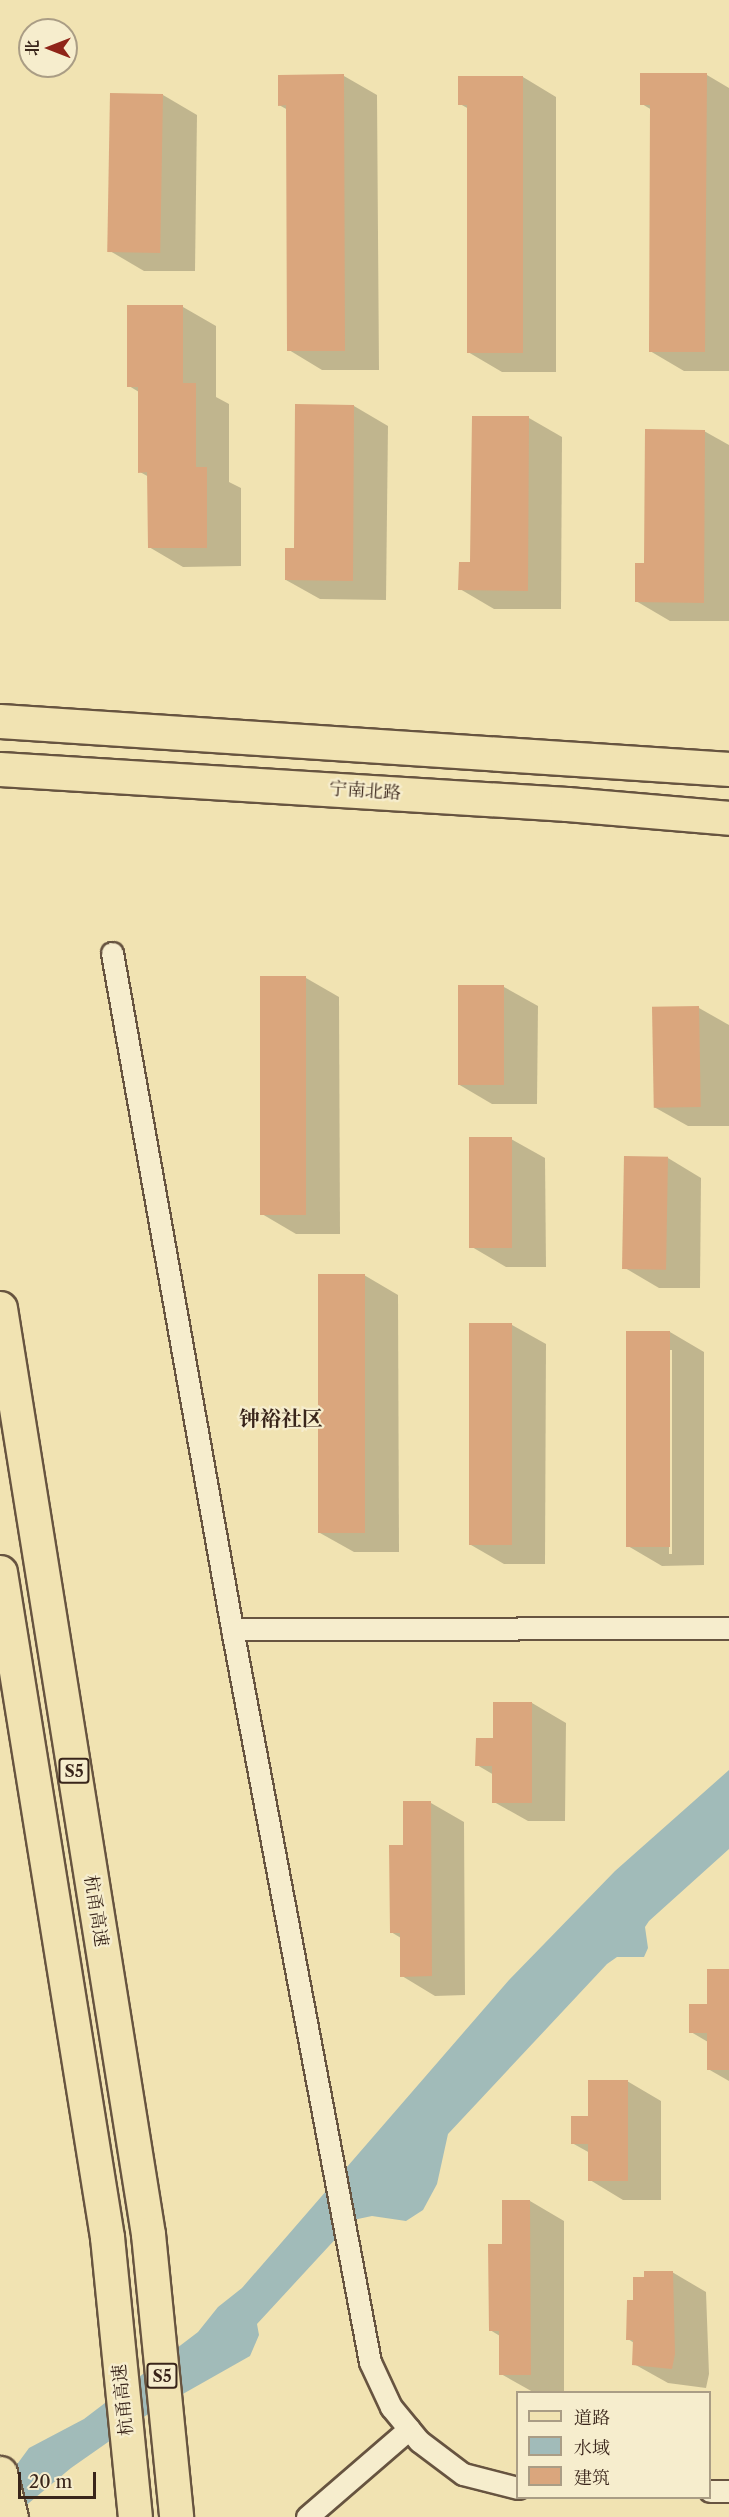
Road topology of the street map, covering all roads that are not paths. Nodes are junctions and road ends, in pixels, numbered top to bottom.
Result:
1 (0, 721) edge
2 (0, 769) edge
3 (729, 769) edge
4 (729, 818) edge
5 (112, 953) dead end
6 (0, 1308) edge
7 (0, 1572) edge
8 (729, 1628) edge
9 (232, 1629) junction
10 (409, 2429) junction
11 (0, 2473) edge
12 (516, 2487) edge
13 (711, 2491) edge
14 (729, 2491) edge
15 (11, 2517) edge
16 (135, 2517) edge
17 (176, 2517) edge
18 (307, 2517) edge

1 - 3 main road
2 - 4 main road, 宁南北路
5 - 9 street
6 - 17 main road, 杭甬高速 / S5
7 - 16 main road, 杭甬高速 / S5
8 - 9 street
9 - 10 street
10 - 12 street
10 - 18 street
11 - 15 main road
13 - 14 street

